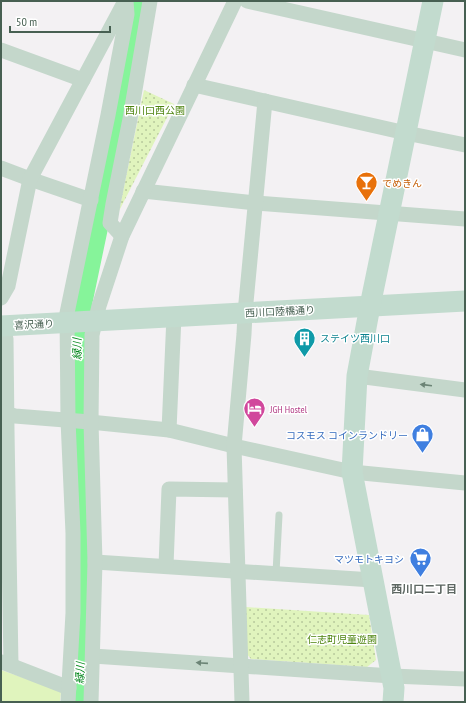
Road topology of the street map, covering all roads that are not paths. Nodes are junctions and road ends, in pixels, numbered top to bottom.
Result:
1 (126, 1) edge
2 (150, 1) edge
3 (235, 1) edge
4 (247, 1) edge
5 (433, 1) edge
6 (425, 41) junction
7 (1, 50) edge
8 (465, 50) edge
9 (83, 80) junction
10 (194, 84) junction
11 (265, 101) junction
12 (406, 133) junction
13 (465, 145) edge
14 (1, 168) edge
15 (30, 179) junction
16 (142, 191) junction
17 (91, 200) junction
18 (256, 203) junction
19 (389, 213) junction
20 (465, 219) edge
21 (122, 236) junction
22 (1, 298) edge
23 (465, 301) edge
24 (370, 306) junction
25 (244, 313) junction
26 (174, 316) junction
27 (94, 321) junction
28 (68, 322) junction
29 (1, 324) edge
30 (357, 376) junction
31 (465, 390) edge
32 (4, 413) edge
33 (50, 419) junction
34 (68, 420) junction
35 (90, 422) junction
36 (169, 430) junction
37 (4, 432) edge
38 (234, 446) junction
39 (352, 472) junction
40 (465, 483) edge
41 (235, 490) junction
42 (279, 515) dead end
43 (96, 562) junction
44 (166, 566) junction
45 (238, 571) junction
46 (276, 574) junction
47 (373, 580) junction
48 (93, 656) junction
49 (6, 663) edge
50 (241, 665) junction
51 (392, 676) junction
52 (465, 679) edge
53 (69, 695) edge
54 (90, 702) edge
55 (242, 702) edge
56 (393, 702) edge

1 - 9 street
1 - 17 street
2 - 21 street
3 - 10 street
4 - 6 street
5 - 6 street
6 - 8 street
6 - 12 street
7 - 9 street
9 - 15 street
10 - 11 street
10 - 16 street
11 - 12 street
11 - 18 street
12 - 13 street
12 - 19 street
14 - 15 street
15 - 17 street
15 - 22 street
16 - 18 street
16 - 21 street
17 - 28 street
18 - 19 street
18 - 25 street
19 - 20 street
19 - 24 street
21 - 27 street
23 - 24 street, 西川口陸橋通り
24 - 25 street, 西川口陸橋通り
24 - 30 street
25 - 26 street, 西川口陸橋通り
25 - 38 street
26 - 27 street, 西川口陸橋通り
26 - 36 street
27 - 28 street, 喜沢通り
27 - 35 street
28 - 29 street, 喜沢通り
28 - 34 street
29 - 32 street
31 -> 30 street
30 - 39 street
32 - 33 street
32 - 37 street
33 - 34 street
33 - 37 street
34 - 35 street
34 - 53 street
35 - 36 street
35 - 43 street
36 - 38 street
37 - 49 street
38 - 39 street
38 - 41 street
39 - 40 street
39 - 47 street
41 - 44 street
41 - 45 street
42 - 46 lane
43 - 44 street
43 - 48 street
44 - 45 street
45 - 46 street
45 - 50 street
46 - 47 street
47 - 51 street
50 -> 48 street
48 - 54 street
49 - 53 street
50 - 51 street
50 - 55 street
51 - 52 street
51 - 56 street

